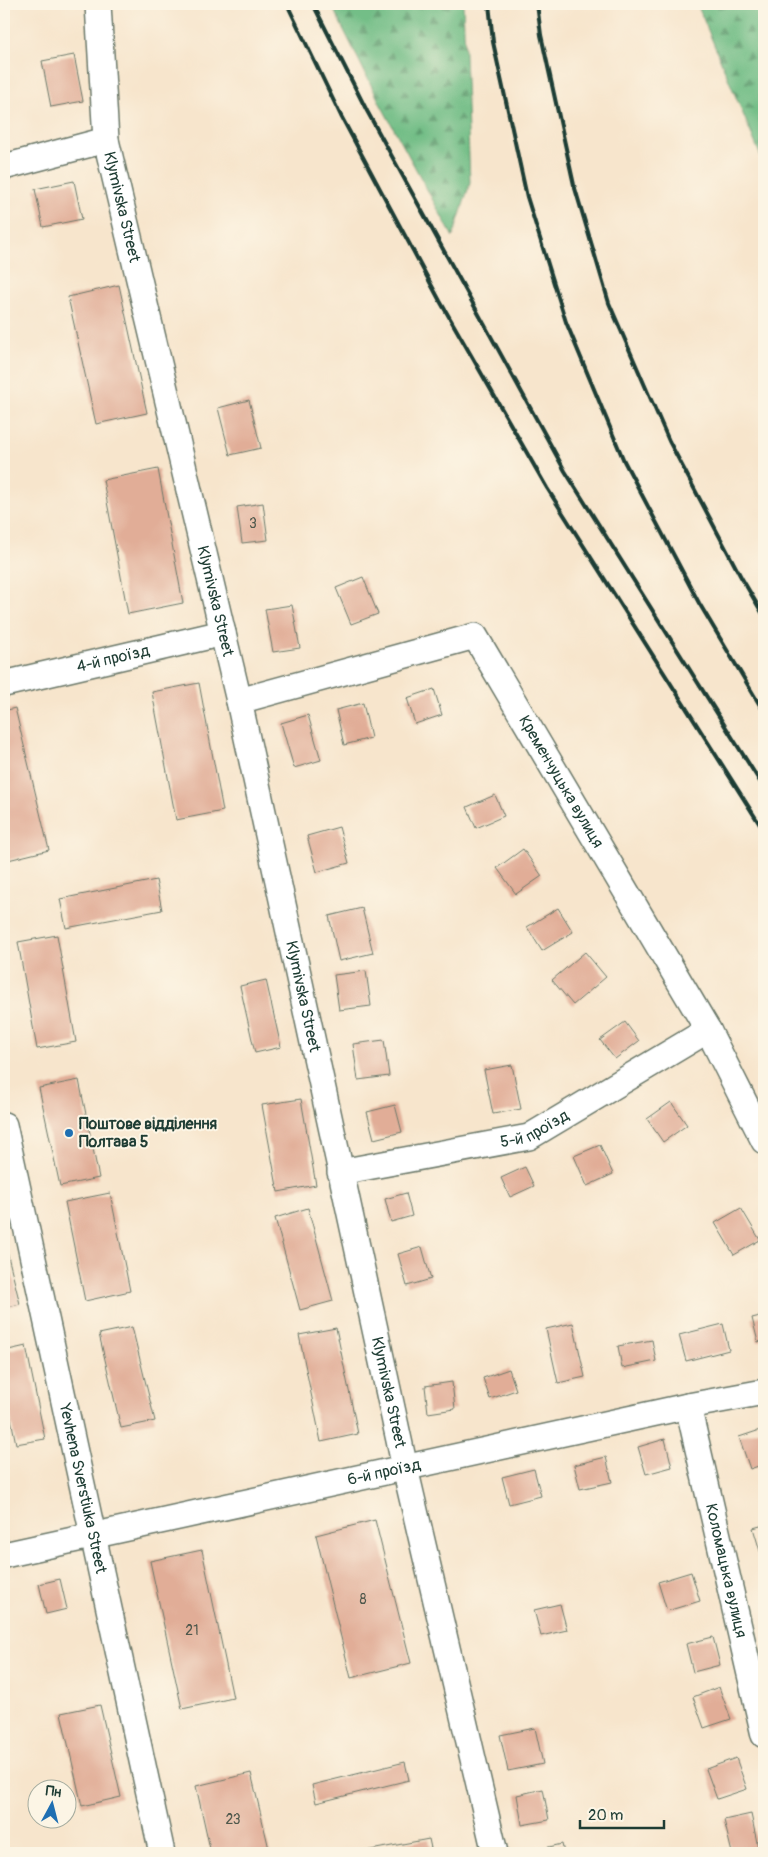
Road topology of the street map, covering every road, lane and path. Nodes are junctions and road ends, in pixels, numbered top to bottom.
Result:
1 (98, 4) edge
2 (106, 140) junction
3 (4, 167) edge
4 (223, 633) junction
5 (4, 684) edge
6 (239, 701) junction
7 (708, 1030) junction
8 (4, 1125) edge
9 (764, 1141) edge
10 (340, 1172) junction
11 (764, 1392) edge
12 (688, 1406) junction
13 (405, 1468) junction
14 (93, 1536) junction
15 (4, 1555) edge
16 (764, 1735) edge
17 (162, 1853) edge
18 (495, 1853) edge

1 - 2 street
2 - 3 street
2 - 4 street, Klymivska Street
4 - 5 street, 4-й проїзд
4 - 6 street, Klymivska Street
6 - 7 street, Кременчуцька вулиця
6 - 10 street, Klymivska Street
7 - 9 street, Кременчуцька вулиця
7 - 10 street, 5-й проїзд
8 - 14 street, Yevhena Sverstiuka Street
10 - 13 street, Klymivska Street
11 - 12 street, 6-й проїзд
12 - 13 street, 6-й проїзд
12 - 16 street, Коломацька вулиця
13 - 14 street, 6-й проїзд
13 - 18 street, Klymivska Street
14 - 15 street, 6-й проїзд
14 - 17 street, Yevhena Sverstiuka Street

